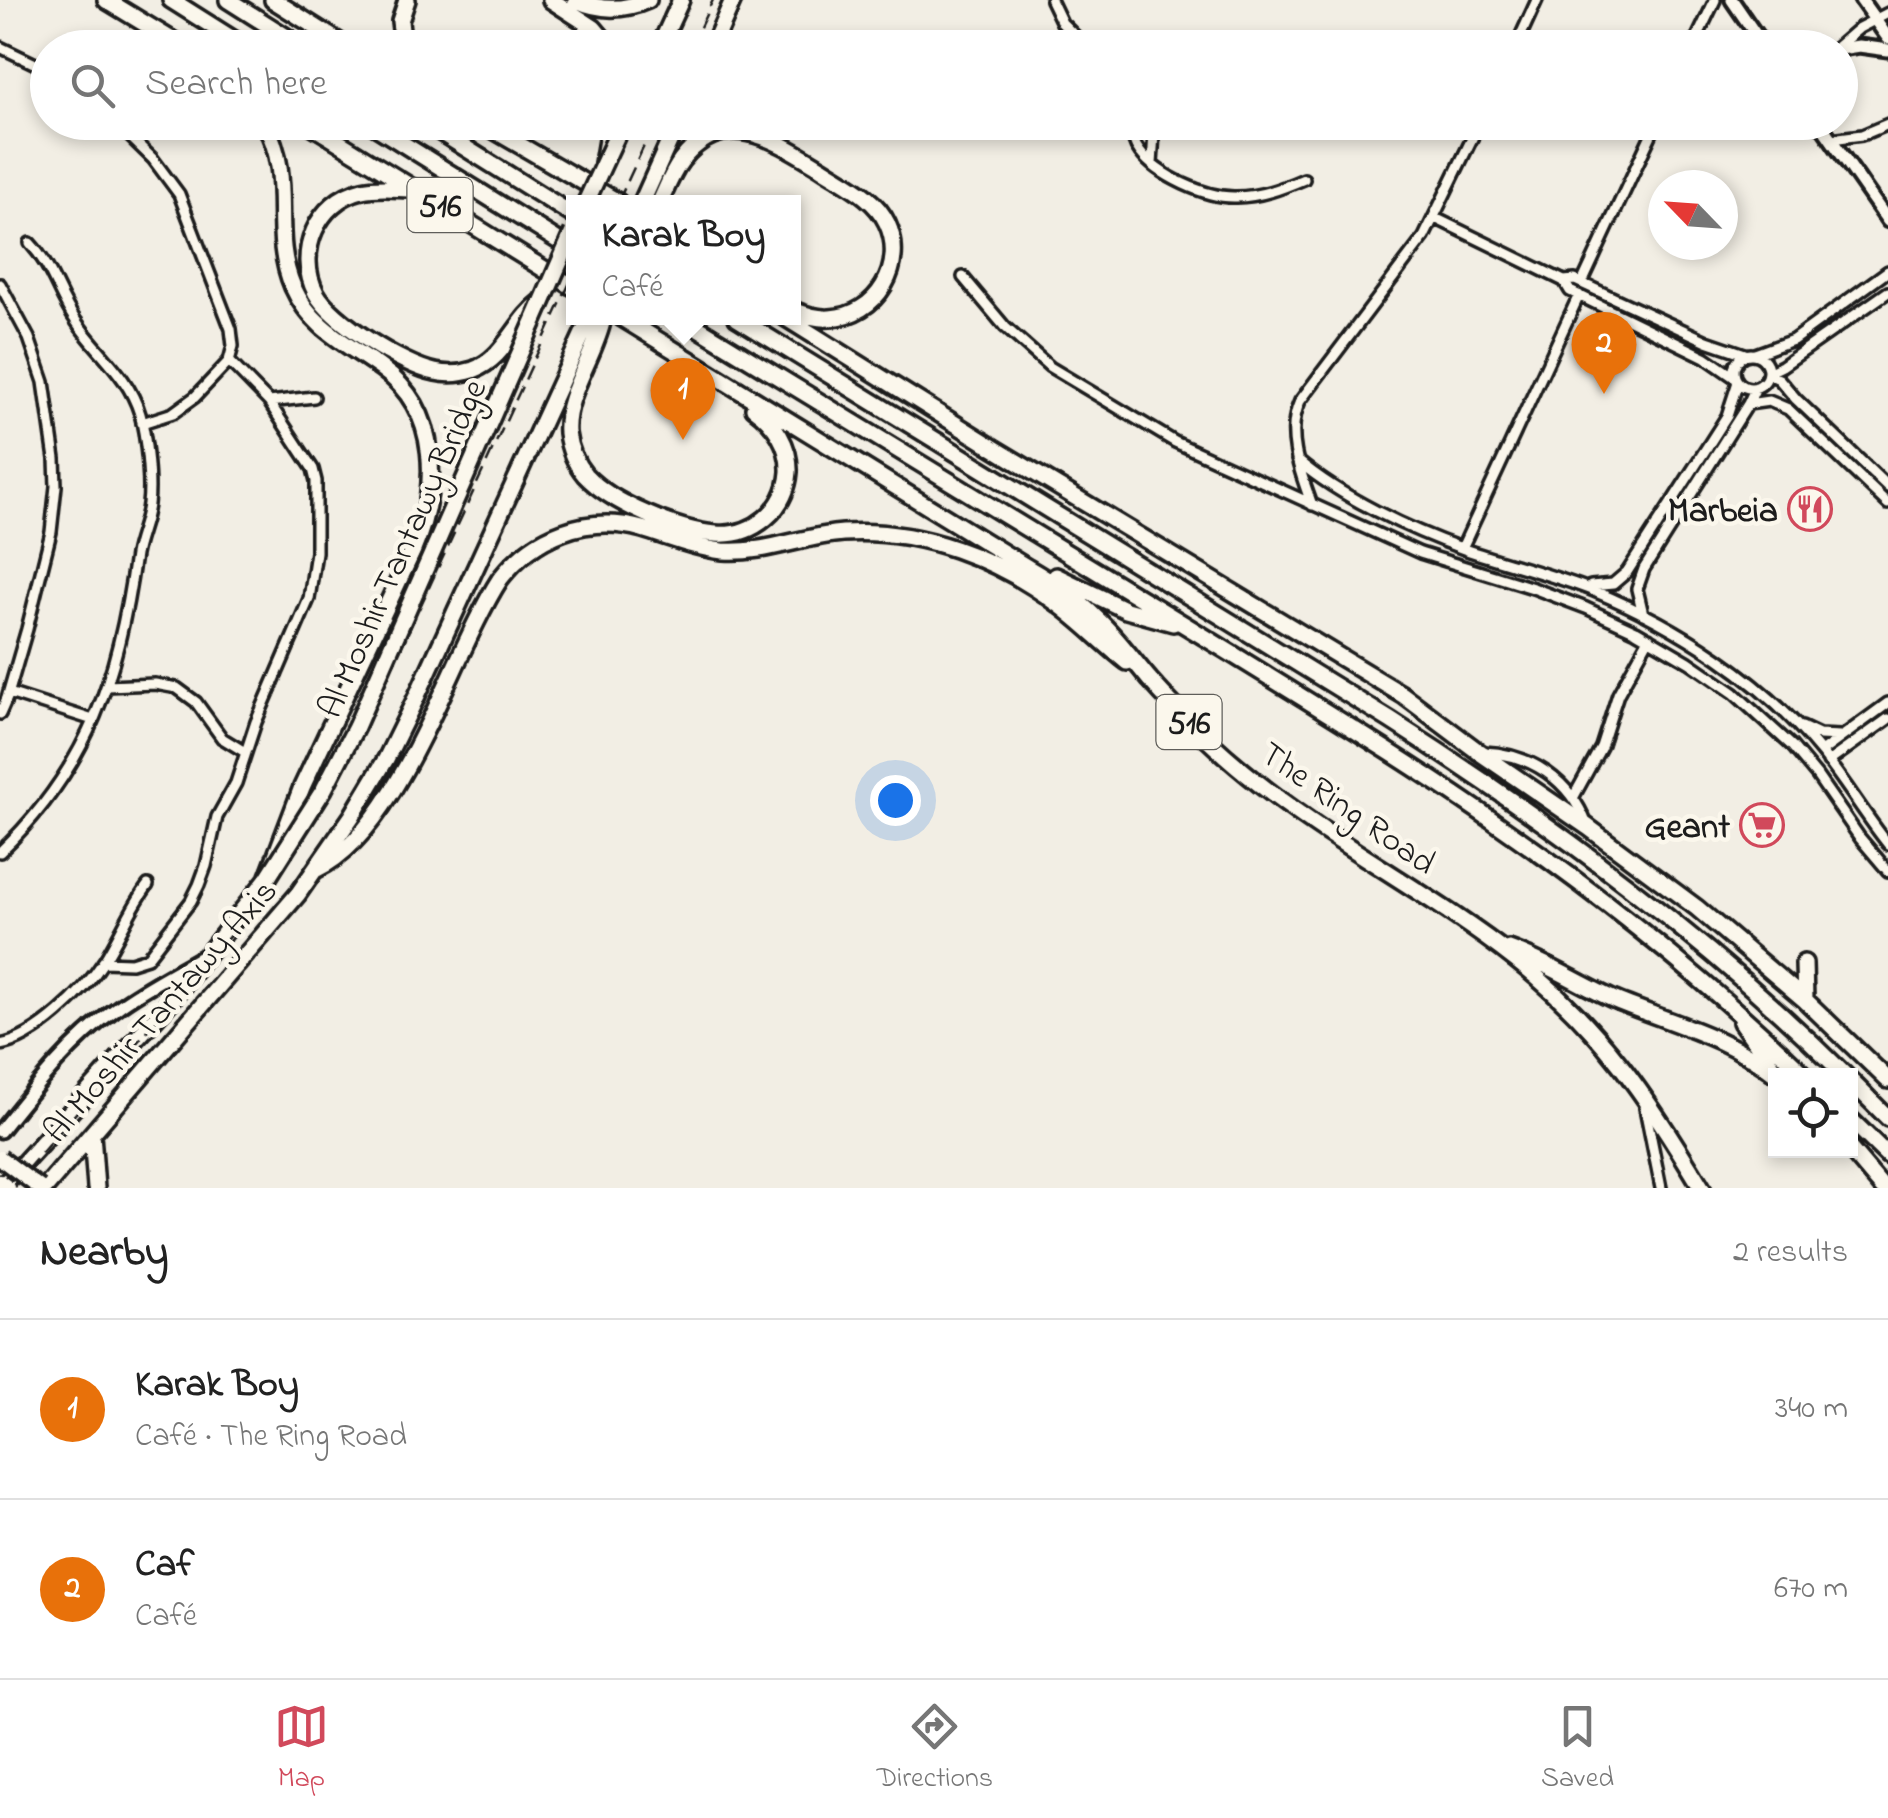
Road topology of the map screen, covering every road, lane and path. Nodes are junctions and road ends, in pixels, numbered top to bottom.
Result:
1 (106, 0) edge
2 (171, 0) edge
3 (228, 0) edge
4 (273, 0) edge
5 (551, 0) edge
6 (576, 0) edge
7 (648, 0) edge
8 (681, 0) edge
9 (733, 0) edge
10 (1051, 0) edge
11 (1537, 0) edge
12 (1715, 0) edge
13 (1732, 0) edge
14 (1860, 0) edge
15 (1888, 13) edge
16 (1874, 19) junction
17 (156, 30) edge
18 (218, 30) edge
19 (276, 30) edge
20 (321, 30) edge
21 (596, 30) edge
22 (667, 30) edge
23 (720, 30) edge
24 (1069, 30) edge
25 (1523, 30) edge
26 (1701, 30) edge
27 (1753, 30) edge
28 (1857, 30) edge
29 (1888, 38) edge
30 (1858, 46) edge
31 (0, 47) edge
32 (1888, 50) edge
33 (30, 61) edge
34 (1888, 124) edge
35 (1858, 135) edge
36 (133, 140) edge
37 (272, 140) edge
38 (335, 140) edge
39 (397, 140) edge
40 (453, 140) edge
41 (511, 140) edge
42 (607, 140) edge
43 (614, 140) edge
44 (670, 140) edge
45 (706, 140) edge
46 (773, 140) edge
47 (1134, 140) edge
48 (1154, 140) edge
49 (1472, 140) edge
50 (1649, 140) edge
51 (1832, 140) edge
52 (1152, 164) junction
53 (602, 166) junction
54 (1304, 178) dead end
55 (415, 190) junction
56 (589, 195) edge
57 (606, 195) edge
58 (645, 195) edge
59 (663, 195) edge
60 (566, 211) edge
61 (1435, 218) junction
62 (1888, 221) edge
63 (30, 243) dead end
64 (566, 246) edge
65 (566, 248) edge
66 (1888, 272) edge
67 (963, 276) dead end
68 (1564, 281) junction
69 (566, 283) edge
70 (1582, 283) junction
71 (0, 284) edge
72 (1888, 292) edge
73 (1579, 296) junction
74 (542, 301) junction
75 (801, 313) edge
76 (587, 325) edge
77 (601, 325) edge
78 (633, 325) edge
79 (693, 325) edge
80 (748, 325) edge
81 (797, 325) edge
82 (1750, 354) junction
83 (229, 361) junction
84 (704, 368) junction
85 (1768, 373) junction
86 (1736, 380) junction
87 (1756, 387) junction
88 (314, 397) dead end
89 (269, 402) junction
90 (1748, 404) junction
91 (142, 423) junction
92 (1297, 460) junction
93 (1888, 487) edge
94 (1888, 504) edge
95 (1312, 505) junction
96 (1383, 514) junction
97 (1373, 532) junction
98 (1462, 548) junction
99 (1028, 568) junction
100 (1580, 586) junction
101 (1627, 588) junction
102 (1643, 614) junction
103 (1182, 624) junction
104 (1649, 638) junction
105 (1698, 646) junction
106 (1689, 662) junction
107 (1149, 678) junction
108 (107, 686) junction
109 (9, 693) junction
110 (1888, 704) edge
111 (0, 714) edge
112 (94, 720) junction
113 (1888, 720) edge
114 (1796, 724) junction
115 (1842, 736) junction
116 (246, 752) junction
117 (1479, 752) junction
118 (1825, 757) junction
119 (1573, 798) junction
120 (1588, 827) junction
121 (1888, 844) edge
122 (0, 852) edge
123 (317, 869) junction
124 (1888, 870) edge
125 (267, 879) junction
126 (148, 885) dead end
127 (1495, 944) junction
128 (211, 952) junction
129 (103, 962) junction
130 (1804, 962) dead end
131 (1805, 1000) junction
132 (1734, 1009) junction
133 (0, 1045) edge
134 (1768, 1068) edge
135 (1774, 1068) edge
136 (1797, 1068) edge
137 (1838, 1068) edge
138 (1888, 1080) edge
139 (1639, 1088) junction
140 (1858, 1088) edge
141 (16, 1110) junction
142 (0, 1115) edge
143 (1888, 1118) edge
144 (1858, 1127) edge
145 (0, 1130) edge
146 (92, 1134) junction
147 (1888, 1156) edge
148 (0, 1158) edge
149 (1858, 1158) edge
150 (3, 1186) edge
151 (42, 1188) edge
152 (96, 1188) edge
153 (1662, 1188) edge
154 (1702, 1188) edge
155 (1884, 1188) edge

1 - 17 highway
2 - 18 highway
3 - 19 highway
4 - 20 highway
5 - 21 highway
6 - 7 highway
8 - 22 highway
9 - 23 highway
10 - 24 street
11 - 25 street
12 - 26 street
13 - 27 street
14 - 16 street
15 - 16 street
16 - 28 street
16 - 29 street
30 - 32 street
31 - 33 street
34 - 35 street
36 - 83 street
37 - 125 highway
38 - 55 highway, 516
39 - 64 highway, 516
40 - 60 highway, 516
41 - 57 highway, 516
42 - 53 highway, bridge
43 - 53 highway, bridge
44 - 58 highway
45 - 59 highway
46 - 75 highway
47 - 52 street
48 - 52 street
49 - 61 street
50 - 70 street
51 - 62 street
52 - 54 street
53 - 56 highway, bridge
55 - 69 highway, 516
55 - 74 highway
61 - 68 street
61 - 92 street
63 - 91 street
65 - 74 highway, Al Moshir Tantawy Bridge, bridge
66 - 82 street
67 - 95 street
68 - 70 street
68 - 73 street
70 - 82 street
71 - 109 street
72 - 85 street
73 - 86 street
73 - 98 street
74 - 125 highway, Al Moshir Tantawy Bridge, bridge
76 - 123 highway, Al Moshir Tantawy Bridge
77 - 84 highway
78 - 84 highway, The Ring Road / 516
79 - 103 highway, The Ring Road / 516
80 - 137 highway
81 - 117 highway
82 - 85 street
82 - 86 street
83 - 89 street
83 - 91 street
84 - 99 highway, The Ring Road / 516
85 - 87 street
85 - 93 street
86 - 87 street
86 - 101 street
87 - 90 street
88 - 89 street
89 - 116 street
90 - 94 street
90 - 101 street
91 - 108 street
92 - 95 street
92 - 96 street
95 - 97 street
96 - 97 street
96 - 98 street
97 - 104 street
98 - 100 street
99 - 103 highway
99 - 107 highway, The Ring Road / 516
100 - 101 street
100 - 102 street
101 - 102 street
102 - 105 street
103 - 132 highway, The Ring Road / 516
104 - 106 street
104 - 119 street
105 - 106 street
105 - 114 street
106 - 124 street
107 - 123 highway
107 - 127 highway, The Ring Road / 516
108 - 112 street
108 - 116 street
109 - 111 street
109 - 112 street
110 - 115 street
112 - 122 street
113 - 118 street
114 - 115 street
114 - 118 street
115 - 118 street
116 - 129 street
117 - 119 street
117 - 120 highway
118 - 121 street
119 - 120 street
120 - 131 highway
123 - 146 highway, Al Moshir Tantawy Axis
125 - 128 highway, Al Moshir Tantawy Axis
126 - 129 street
127 - 134 highway, 516
127 - 139 highway, The Ring Road / 516
128 - 141 street
128 - 150 highway, Al Moshir Tantawy Axis
129 - 133 street
130 - 131 highway
131 - 138 highway
132 - 135 highway, 516
132 - 136 highway, The Ring Road / 516
139 - 153 street
139 - 154 highway, The Ring Road / 516
140 - 143 highway
141 - 142 street
141 - 145 street
144 - 147 highway
146 - 151 highway, Al Moshir Tantawy Axis
146 - 152 highway
148 - 151 main road, bridge
149 - 155 highway

